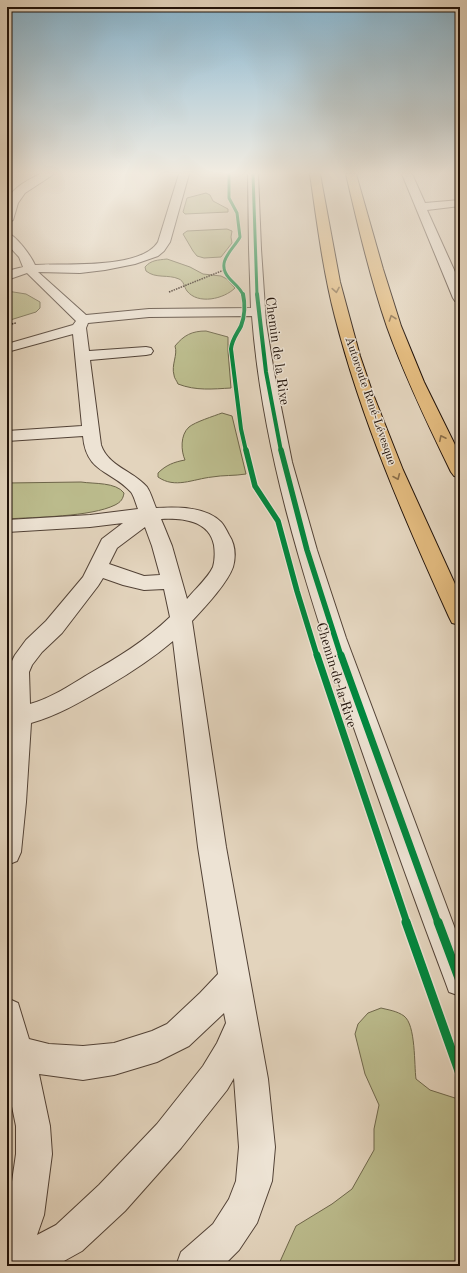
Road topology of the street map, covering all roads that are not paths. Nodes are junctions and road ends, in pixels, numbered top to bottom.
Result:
1 (167, 233) edge
2 (254, 233) edge
3 (326, 233) edge
4 (367, 233) edge
5 (432, 233) edge
6 (7, 236) edge
7 (29, 269) junction
8 (7, 276) edge
9 (458, 290) edge
10 (251, 312) junction
11 (81, 324) junction
12 (7, 348) edge
13 (146, 351) dead end
14 (82, 356) junction
15 (90, 430) junction
16 (7, 436) edge
17 (460, 472) edge
18 (150, 514) junction
19 (7, 526) edge
20 (98, 568) junction
21 (173, 581) junction
22 (460, 617) edge
23 (180, 619) junction
24 (13, 672) edge
25 (19, 716) junction
26 (7, 852) edge
27 (234, 979) junction
28 (460, 981) edge
29 (7, 1014) edge
30 (241, 1025) junction
31 (16, 1053) junction
32 (10, 1266) edge
33 (195, 1266) edge

1 - 7 street
2 - 10 street, Chemin de la Rive
3 -> 22 highway, Autoroute René-Lévesque
17 -> 4 highway
5 - 9 street
6 - 7 street
7 - 8 street
7 - 11 street
10 - 11 street
10 - 28 street, Chemin de la Rive
11 - 12 street
11 - 14 street
13 - 14 street
14 - 15 street
15 - 16 street
15 - 18 street
18 - 19 street
18 - 20 street
18 - 21 street
18 - 23 street
20 - 21 street
20 - 24 street
21 - 23 street
23 - 25 street
23 - 27 street
24 - 25 street
25 - 26 street
27 - 30 street
27 - 31 street
29 - 31 street
30 - 32 street
30 - 33 street
31 - 32 street

